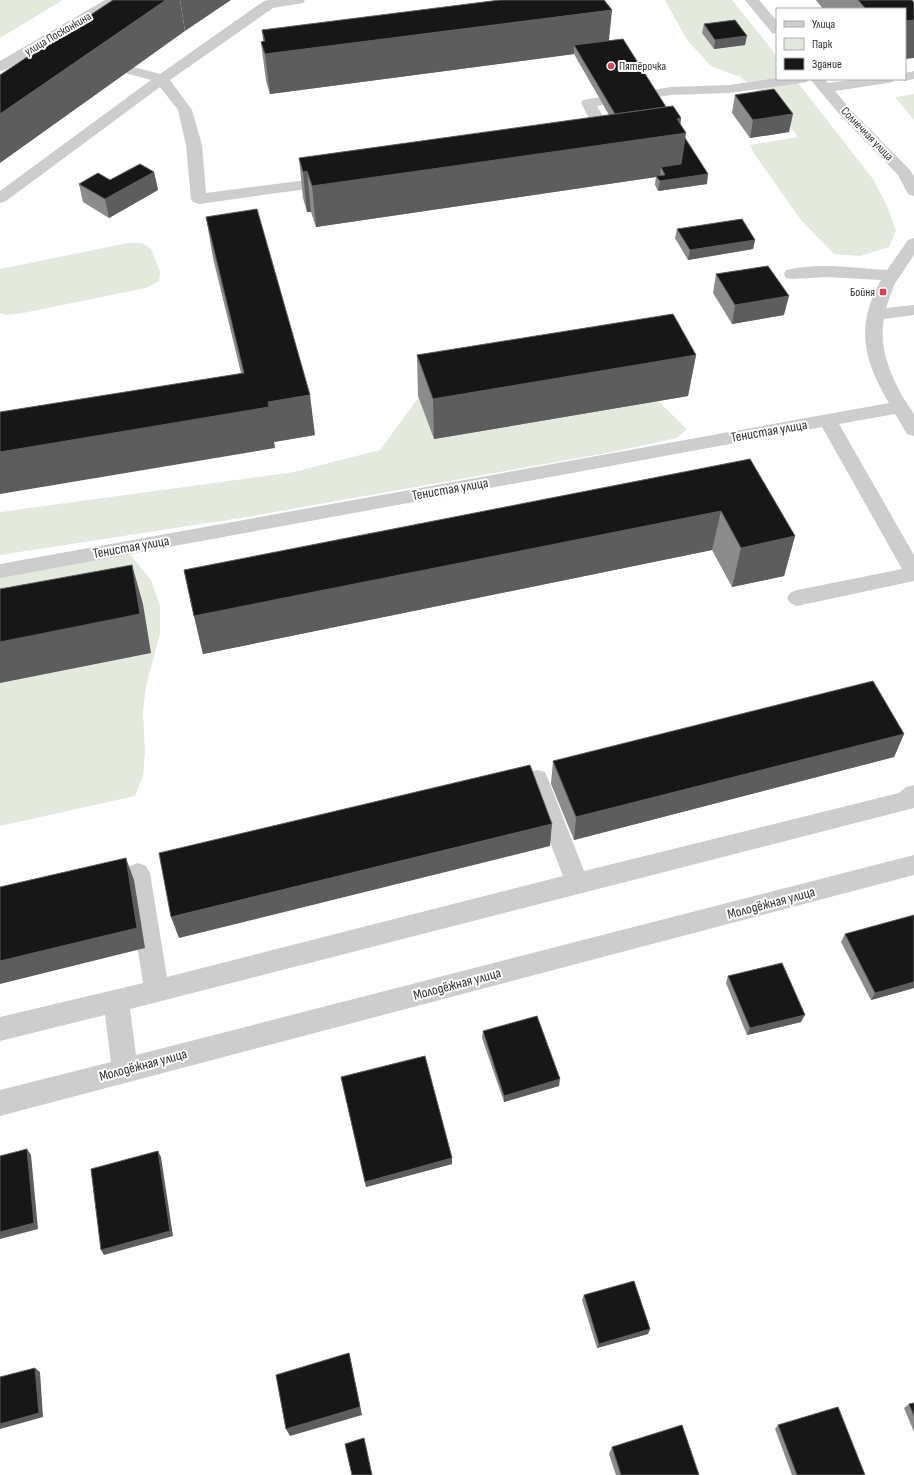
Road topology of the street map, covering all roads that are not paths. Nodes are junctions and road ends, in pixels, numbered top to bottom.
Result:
1 (115, 0) edge
2 (298, 0) edge
3 (752, 0) edge
4 (776, 29) edge
5 (50, 39) junction
6 (63, 45) edge
7 (0, 67) edge
8 (130, 70) dead end
9 (162, 79) junction
10 (794, 80) edge
11 (875, 80) edge
12 (821, 84) edge
13 (651, 94) edge
14 (601, 101) edge
15 (596, 146) edge
16 (347, 180) edge
17 (914, 191) edge
18 (0, 198) edge
19 (914, 242) edge
20 (792, 274) dead end
21 (892, 275) junction
22 (914, 310) edge
23 (876, 315) junction
24 (900, 407) junction
25 (827, 420) junction
26 (914, 430) edge
27 (0, 571) edge
28 (914, 573) edge
29 (797, 598) dead end
30 (537, 779) edge
31 (914, 794) edge
32 (914, 865) edge
33 (138, 873) dead end
34 (576, 883) junction
35 (158, 991) junction
36 (116, 1001) junction
37 (0, 1029) edge
38 (125, 1070) junction
39 (0, 1103) edge

1 - 5 street, улица Посконкина
2 - 9 street
3 - 4 street
5 - 6 street
5 - 7 street, улица Посконкина
8 - 9 street
9 - 16 street
9 - 18 street
10 - 13 street
11 - 12 street
12 - 17 street, Солнечная улица
14 - 15 street
19 - 21 street
20 - 21 street
21 - 23 street
22 - 23 street
23 - 24 street
24 - 25 street, Тенистая улица
24 - 26 street
25 - 27 street, Тенистая улица
25 - 28 street
28 - 29 street
30 - 34 street
31 - 34 street
32 - 38 street, Молодёжная улица
33 - 35 street
34 - 35 street
35 - 36 street
36 - 37 street
36 - 38 street
38 - 39 street, Молодёжная улица

